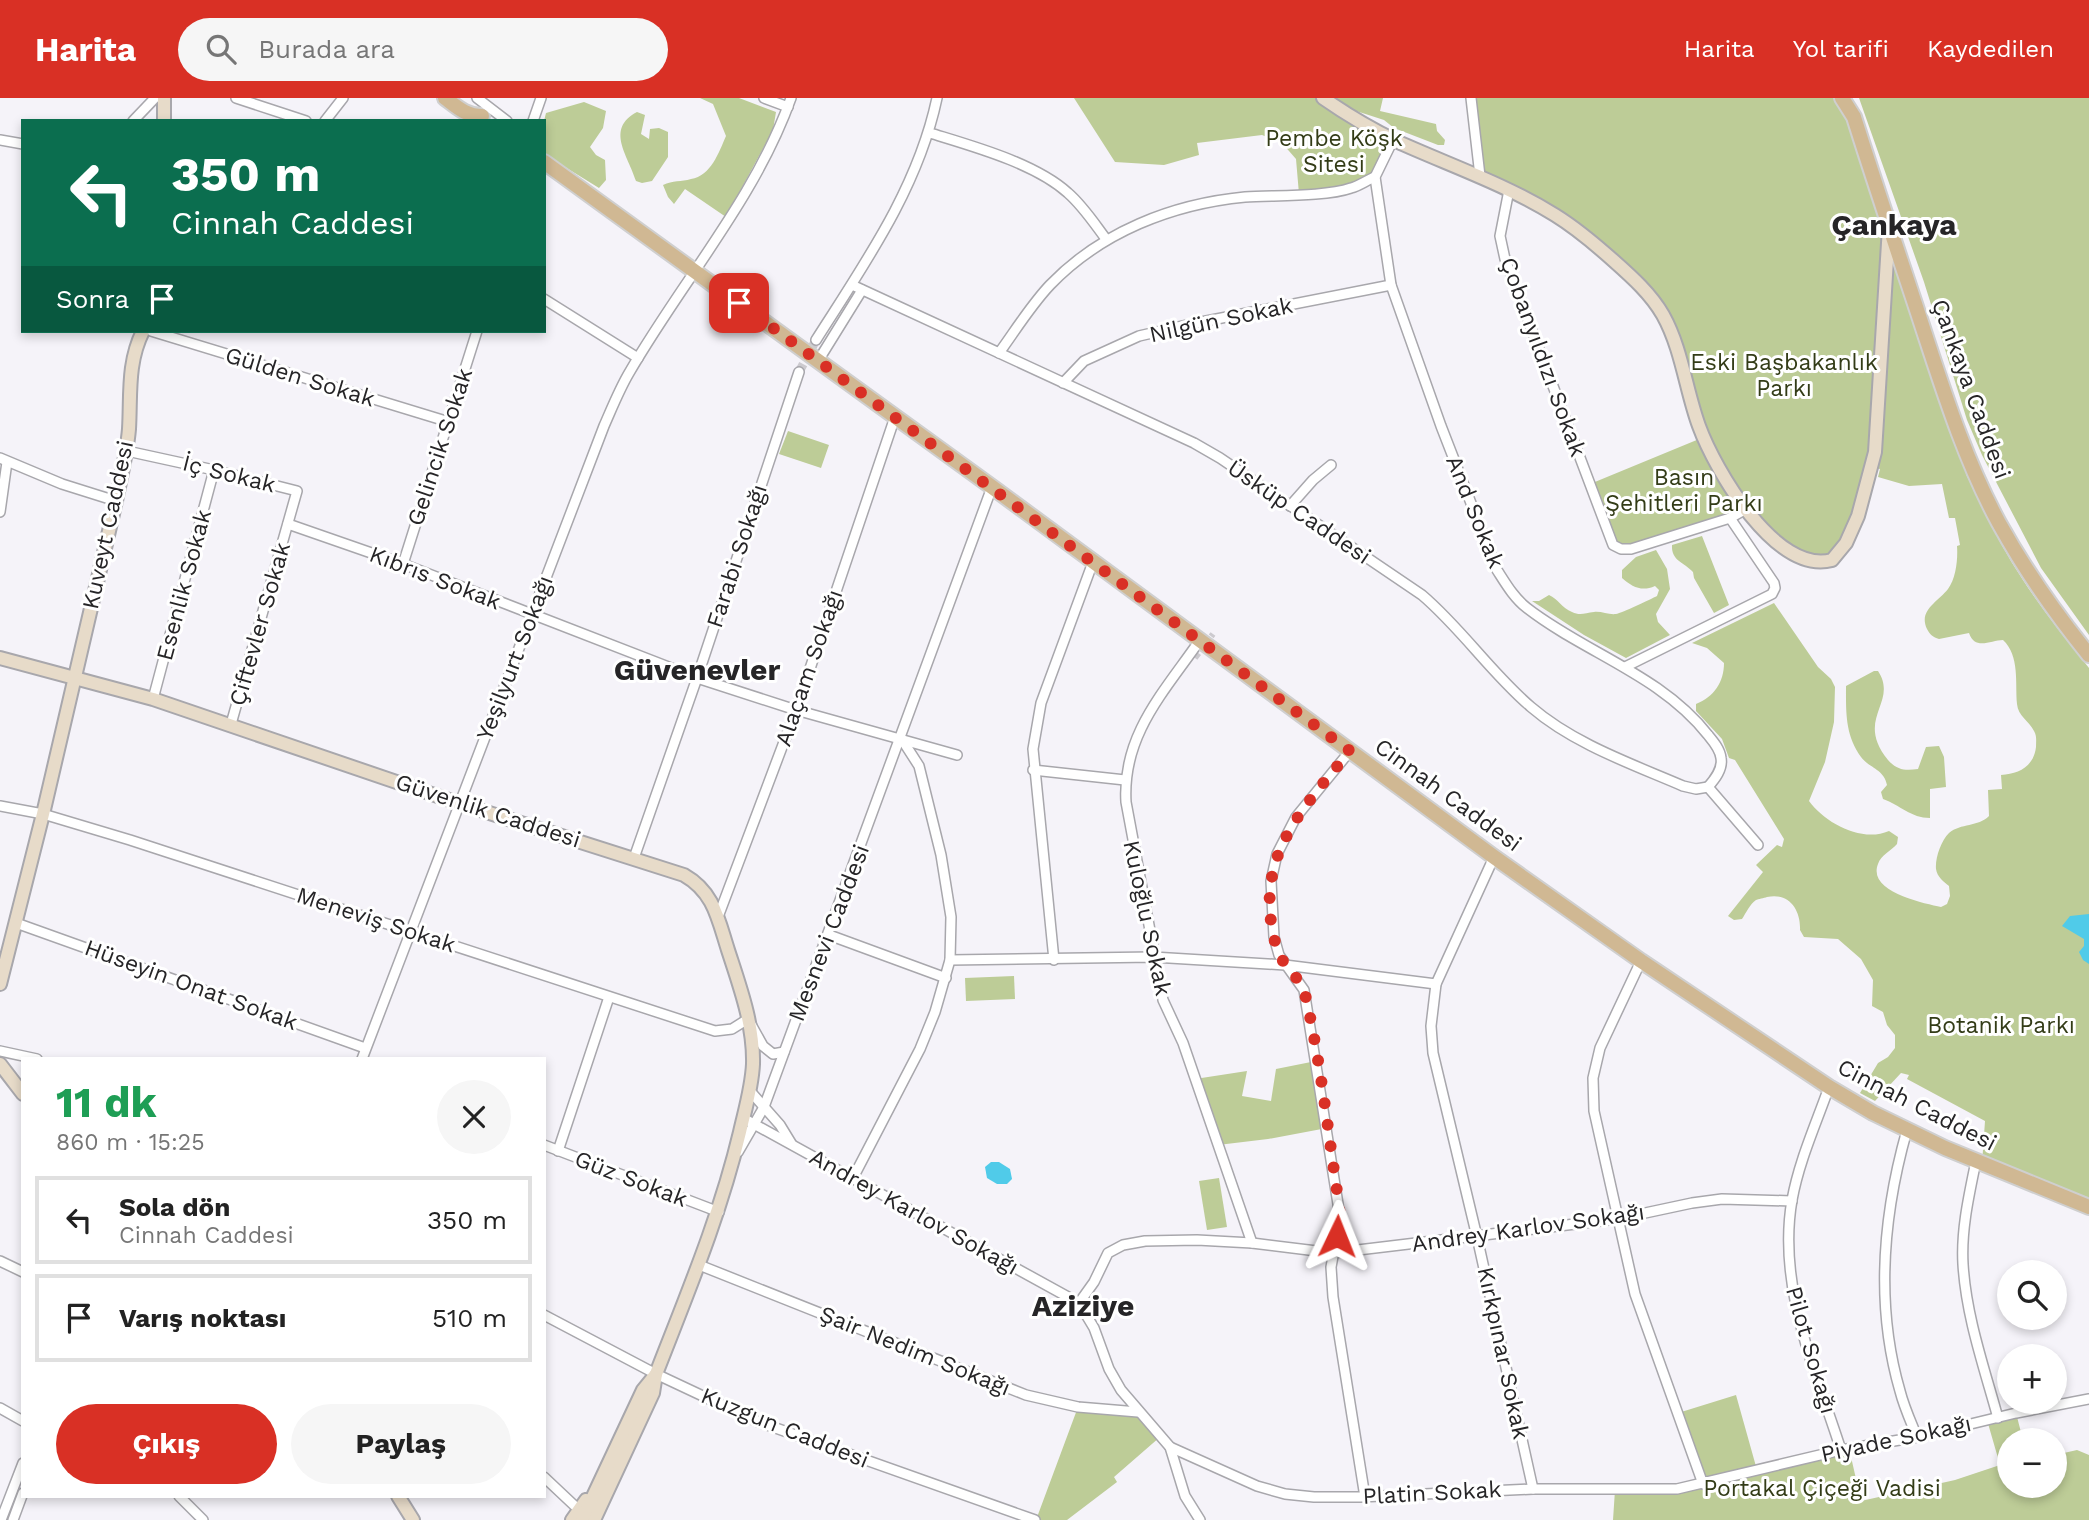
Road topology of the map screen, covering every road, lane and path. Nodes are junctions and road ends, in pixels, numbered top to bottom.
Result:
1 (155, 98) edge
2 (164, 98) edge
3 (236, 98) edge
4 (343, 98) edge
5 (445, 98) edge
6 (457, 98) edge
7 (477, 98) edge
8 (541, 98) edge
9 (764, 98) edge
10 (937, 98) edge
11 (1323, 98) edge
12 (1471, 98) edge
13 (1842, 98) edge
14 (1850, 98) edge
15 (789, 103) edge
16 (1854, 117) junction
17 (485, 118) edge
18 (135, 119) edge
19 (164, 119) edge
20 (300, 119) edge
21 (327, 119) edge
22 (504, 119) edge
23 (534, 119) edge
24 (930, 133) junction
25 (0, 140) edge
26 (1393, 140) junction
27 (21, 144) edge
28 (546, 163) edge
29 (1480, 176) junction
30 (1375, 177) junction
31 (1509, 190) junction
32 (1889, 227) junction
33 (1106, 239) junction
34 (695, 271) junction
35 (852, 285) junction
36 (1391, 285) junction
37 (862, 290) junction
38 (546, 300) edge
39 (142, 333) edge
40 (158, 333) edge
41 (476, 333) edge
42 (816, 340) tunnel mouth
43 (999, 353) junction
44 (638, 358) junction
45 (818, 362) junction
46 (799, 372) tunnel mouth
47 (1063, 383) junction
48 (895, 417) junction
49 (449, 422) junction
50 (127, 451) junction
51 (4, 460) edge
52 (1331, 465) dead end
53 (214, 470) junction
54 (992, 487) junction
55 (116, 500) junction
56 (1290, 506) junction
57 (1746, 509) junction
58 (0, 512) edge
59 (1730, 518) junction
60 (288, 524) junction
61 (1093, 562) junction
62 (403, 564) junction
63 (532, 615) junction
64 (1200, 640) junction
65 (2089, 655) edge
66 (0, 658) edge
67 (1625, 667) junction
68 (74, 678) junction
69 (697, 678) junction
70 (153, 699) junction
71 (796, 710) junction
72 (231, 724) junction
73 (901, 738) junction
74 (1350, 751) junction
75 (957, 755) dead end
76 (1033, 771) junction
77 (1125, 780) junction
78 (1708, 787) junction
79 (458, 803) junction
80 (0, 806) edge
81 (43, 814) junction
82 (1758, 845) dead end
83 (1494, 857) junction
84 (634, 858) junction
85 (718, 917) junction
86 (16, 923) junction
87 (410, 931) junction
88 (829, 935) junction
89 (1153, 957) junction
90 (950, 960) junction
91 (1054, 960) junction
92 (1641, 961) junction
93 (1285, 965) junction
94 (946, 978) junction
95 (0, 984) edge
96 (1436, 984) junction
97 (609, 997) junction
98 (748, 1019) junction
99 (365, 1048) junction
100 (0, 1051) edge
101 (784, 1052) junction
102 (28, 1057) edge
103 (363, 1057) edge
104 (0, 1064) edge
105 (1829, 1087) junction
106 (21, 1091) edge
107 (750, 1091) junction
108 (764, 1107) junction
109 (743, 1118) junction
110 (755, 1126) junction
111 (1907, 1130) junction
112 (792, 1144) junction
113 (546, 1146) edge
114 (558, 1151) junction
115 (733, 1160) junction
116 (1976, 1161) junction
117 (853, 1178) junction
118 (1792, 1201) junction
119 (2089, 1207) edge
120 (719, 1212) junction
121 (1617, 1219) junction
122 (1477, 1237) junction
123 (1252, 1243) junction
124 (1332, 1253) junction
125 (0, 1261) edge
126 (699, 1265) junction
127 (21, 1271) edge
128 (1079, 1303) junction
129 (546, 1316) edge
130 (656, 1374) junction
131 (2089, 1399) edge
132 (0, 1408) edge
133 (1138, 1412) junction
134 (1998, 1418) junction
135 (21, 1420) edge
136 (1917, 1437) junction
137 (1170, 1447) junction
138 (1841, 1450) junction
139 (21, 1468) edge
140 (546, 1478) edge
141 (1703, 1485) junction
142 (1533, 1489) junction
143 (1364, 1497) junction
144 (21, 1498) edge
145 (181, 1498) edge
146 (399, 1498) edge
147 (578, 1516) edge
148 (1, 1520) edge
149 (13, 1520) edge
150 (203, 1520) edge
151 (413, 1520) edge
152 (594, 1520) edge
153 (1035, 1520) edge
154 (1200, 1520) edge

1 - 18 street
2 - 19 main road
3 - 20 street
4 - 21 street
5 - 17 main road
6 - 17 main road
7 - 22 street
8 - 23 street
9 - 15 street
10 - 24 street
11 - 26 main road
12 - 29 street
13 - 16 main road, Çankaya Caddesi
14 - 16 main road, Çankaya Caddesi
15 - 34 street, Yeşilyurt Sokağı
16 - 32 main road, Çankaya Caddesi
24 - 33 street
24 - 35 street
25 - 27 street
26 - 29 main road
26 - 30 street
28 - 34 main road, Cinnah Caddesi
29 - 31 main road
30 - 33 street
30 - 36 street, And Sokak
31 - 57 main road
31 - 59 street, Çobanyıldızı Sokak
32 - 57 main road
32 - 65 main road, Çankaya Caddesi
33 - 43 street
34 - 44 street, Yeşilyurt Sokağı
34 - 45 main road, Cinnah Caddesi
35 - 37 street, Üsküp Caddesi
35 - 42 street
36 - 47 street, Nilgün Sokak
36 - 67 street, And Sokak
37 - 43 street, Üsküp Caddesi
37 - 45 street
38 - 44 street
39 - 50 main road, Kuveyt Caddesi
40 - 49 street, Gülden Sokak
41 - 49 street, Gelincik Sokak
43 - 47 street, Üsküp Caddesi
44 - 63 street, Yeşilyurt Sokağı
45 - 48 main road, Cinnah Caddesi
46 - 69 street, Farabi Sokağı
47 - 56 street, Üsküp Caddesi
48 - 54 main road, Cinnah Caddesi
48 - 71 street, Alaçam Sokağı
49 - 62 street, Gelincik Sokak
50 - 53 street, İç Sokak
50 - 55 main road, Kuveyt Caddesi
51 - 55 street
51 - 58 street
52 - 56 street
53 - 60 street, İç Sokak
53 - 70 street, Esenlik Sokak
54 - 61 main road, Cinnah Caddesi
54 - 73 street, Mesnevi Caddesi
55 - 68 main road, Kuveyt Caddesi
56 - 78 street, Üsküp Caddesi
57 - 59 street, Çobanyıldızı Sokak
59 - 67 street
60 - 62 street, Kıbrıs Sokak
60 - 72 street, Çiftevler Sokak
61 - 64 main road, Cinnah Caddesi
61 - 76 street
62 - 63 street, Kıbrıs Sokak
63 - 69 street, Kıbrıs Sokak
63 - 79 street, Yeşilyurt Sokağı
64 - 74 main road, Cinnah Caddesi
64 - 77 street, Kuloğlu Sokak
66 - 68 main road, Güvenlik Caddesi
67 - 78 street, And Sokak
68 - 70 main road, Güvenlik Caddesi
68 - 81 main road, Kuveyt Caddesi
69 - 71 street, Kıbrıs Sokak
69 - 84 street, Farabi Sokağı
70 - 72 main road, Güvenlik Caddesi
71 - 73 street, Kıbrıs Sokak
71 - 85 street, Alaçam Sokağı
72 - 79 main road, Güvenlik Caddesi
73 - 75 street, Kıbrıs Sokak
73 - 88 street, Mesnevi Caddesi
73 - 90 street
74 - 83 main road, Cinnah Caddesi
74 - 93 street
76 - 77 street
76 - 91 street
77 - 89 street, Kuloğlu Sokak
78 - 82 street
79 - 84 main road, Güvenlik Caddesi
79 - 87 street, Yeşilyurt Sokağı
80 - 81 street, Meneviş Sokak
81 - 86 main road, Kuveyt Caddesi
81 - 87 street, Meneviş Sokak
83 - 92 main road, Cinnah Caddesi
83 - 96 street, Kırkpınar Sokak
84 - 85 main road, Güvenlik Caddesi
85 - 98 main road, Güvenlik Caddesi
86 - 95 main road, Kuveyt Caddesi
86 - 99 street, Hüseyin Onat Sokak
87 - 97 street, Meneviş Sokak
87 - 99 street, Yeşilyurt Sokağı
88 - 94 street
88 - 101 street, Mesnevi Caddesi
89 - 91 street
89 - 93 street
89 - 123 street, Kuloğlu Sokak
90 - 91 street
90 - 94 street
92 - 105 main road, Cinnah Caddesi
92 - 121 street
93 - 96 street
93 - 124 street
94 - 117 street
96 - 122 street, Kırkpınar Sokak
97 - 98 street, Meneviş Sokak
97 - 114 street
98 - 101 street
98 - 107 main road, Güvenlik Caddesi
99 - 103 street, Yeşilyurt Sokağı
100 - 102 street
101 - 108 street, Mesnevi Caddesi
104 - 106 main road
105 - 111 main road, Cinnah Caddesi
105 - 118 street, Pilot Sokağı
107 - 108 street, Andrey Karlov Sokağı
107 - 109 main road, Güvenlik Caddesi
108 - 110 street, Mesnevi Caddesi
108 - 112 street, Andrey Karlov Sokağı
109 - 110 street, Andrey Karlov Sokağı
109 - 115 main road, Güvenlik Caddesi
110 - 112 street, Andrey Karlov Sokağı
110 - 115 street, Mesnevi Caddesi
111 - 116 main road, Cinnah Caddesi
111 - 136 street
112 - 117 street, Andrey Karlov Sokağı
113 - 114 street, Güz Sokak
114 - 120 street, Güz Sokak
115 - 120 main road, Mesnevi Caddesi
116 - 119 main road, Cinnah Caddesi
116 - 134 street
117 - 128 street, Andrey Karlov Sokağı
118 - 121 street, Andrey Karlov Sokağı
118 - 138 street, Pilot Sokağı
120 - 126 main road, Mesnevi Caddesi
121 - 122 street, Andrey Karlov Sokağı
121 - 141 street
122 - 124 street, Andrey Karlov Sokağı
122 - 142 street, Kırkpınar Sokak
123 - 124 street, Andrey Karlov Sokağı
123 - 128 street, Andrey Karlov Sokağı
124 - 143 street
125 - 127 street
126 - 130 main road, Mesnevi Caddesi
126 - 133 street, Şair Nedim Sokağı
128 - 133 street
129 - 130 street, Kuzgun Caddesi
130 - 147 main road, Mesnevi Caddesi
130 - 152 main road, Mesnevi Caddesi
130 - 153 street, Kuzgun Caddesi
131 - 134 street, Piyade Sokağı
132 - 135 street
133 - 137 street
134 - 136 street, Piyade Sokağı
136 - 138 street, Piyade Sokağı
137 - 143 street, Platin Sokak
137 - 154 street
138 - 141 street, Piyade Sokağı
139 - 148 street
140 - 147 street
141 - 142 street, Platin Sokak
142 - 143 street, Platin Sokak
144 - 149 street
145 - 150 street
146 - 151 main road

